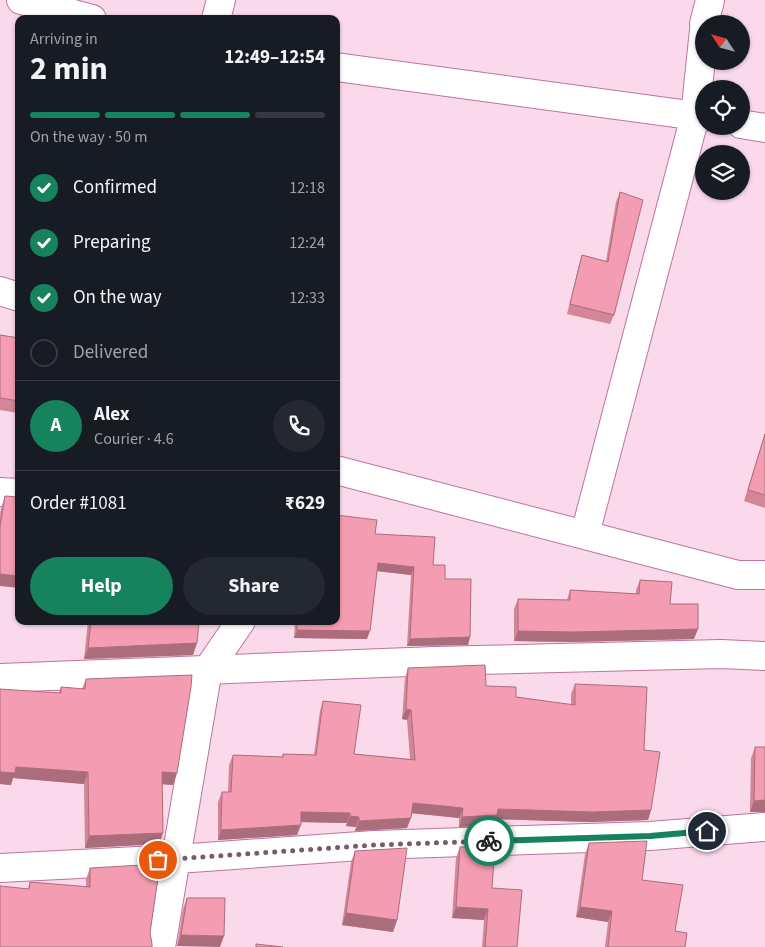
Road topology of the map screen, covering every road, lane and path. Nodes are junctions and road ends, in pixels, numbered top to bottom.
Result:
1 (21, 0) edge
2 (221, 0) edge
3 (710, 0) edge
4 (77, 15) edge
5 (217, 15) edge
6 (706, 15) edge
7 (340, 68) edge
8 (695, 116) edge
9 (750, 126) edge
10 (765, 128) edge
11 (695, 132) edge
12 (0, 291) edge
13 (15, 296) edge
14 (340, 471) edge
15 (0, 492) edge
16 (15, 493) edge
17 (585, 534) junction
18 (765, 576) edge
19 (238, 625) edge
20 (765, 656) edge
21 (208, 670) junction
22 (0, 678) edge
23 (765, 827) edge
24 (177, 859) junction
25 (0, 868) edge
26 (162, 947) edge

1 - 4 street
2 - 5 street
3 - 6 street
7 - 8 street
9 - 10 street
11 - 17 street
12 - 13 street
14 - 17 street
15 - 16 street
17 - 18 street
19 - 21 street
20 - 21 street
21 - 22 street
21 - 24 street
23 - 24 street
24 - 25 street
24 - 26 street

